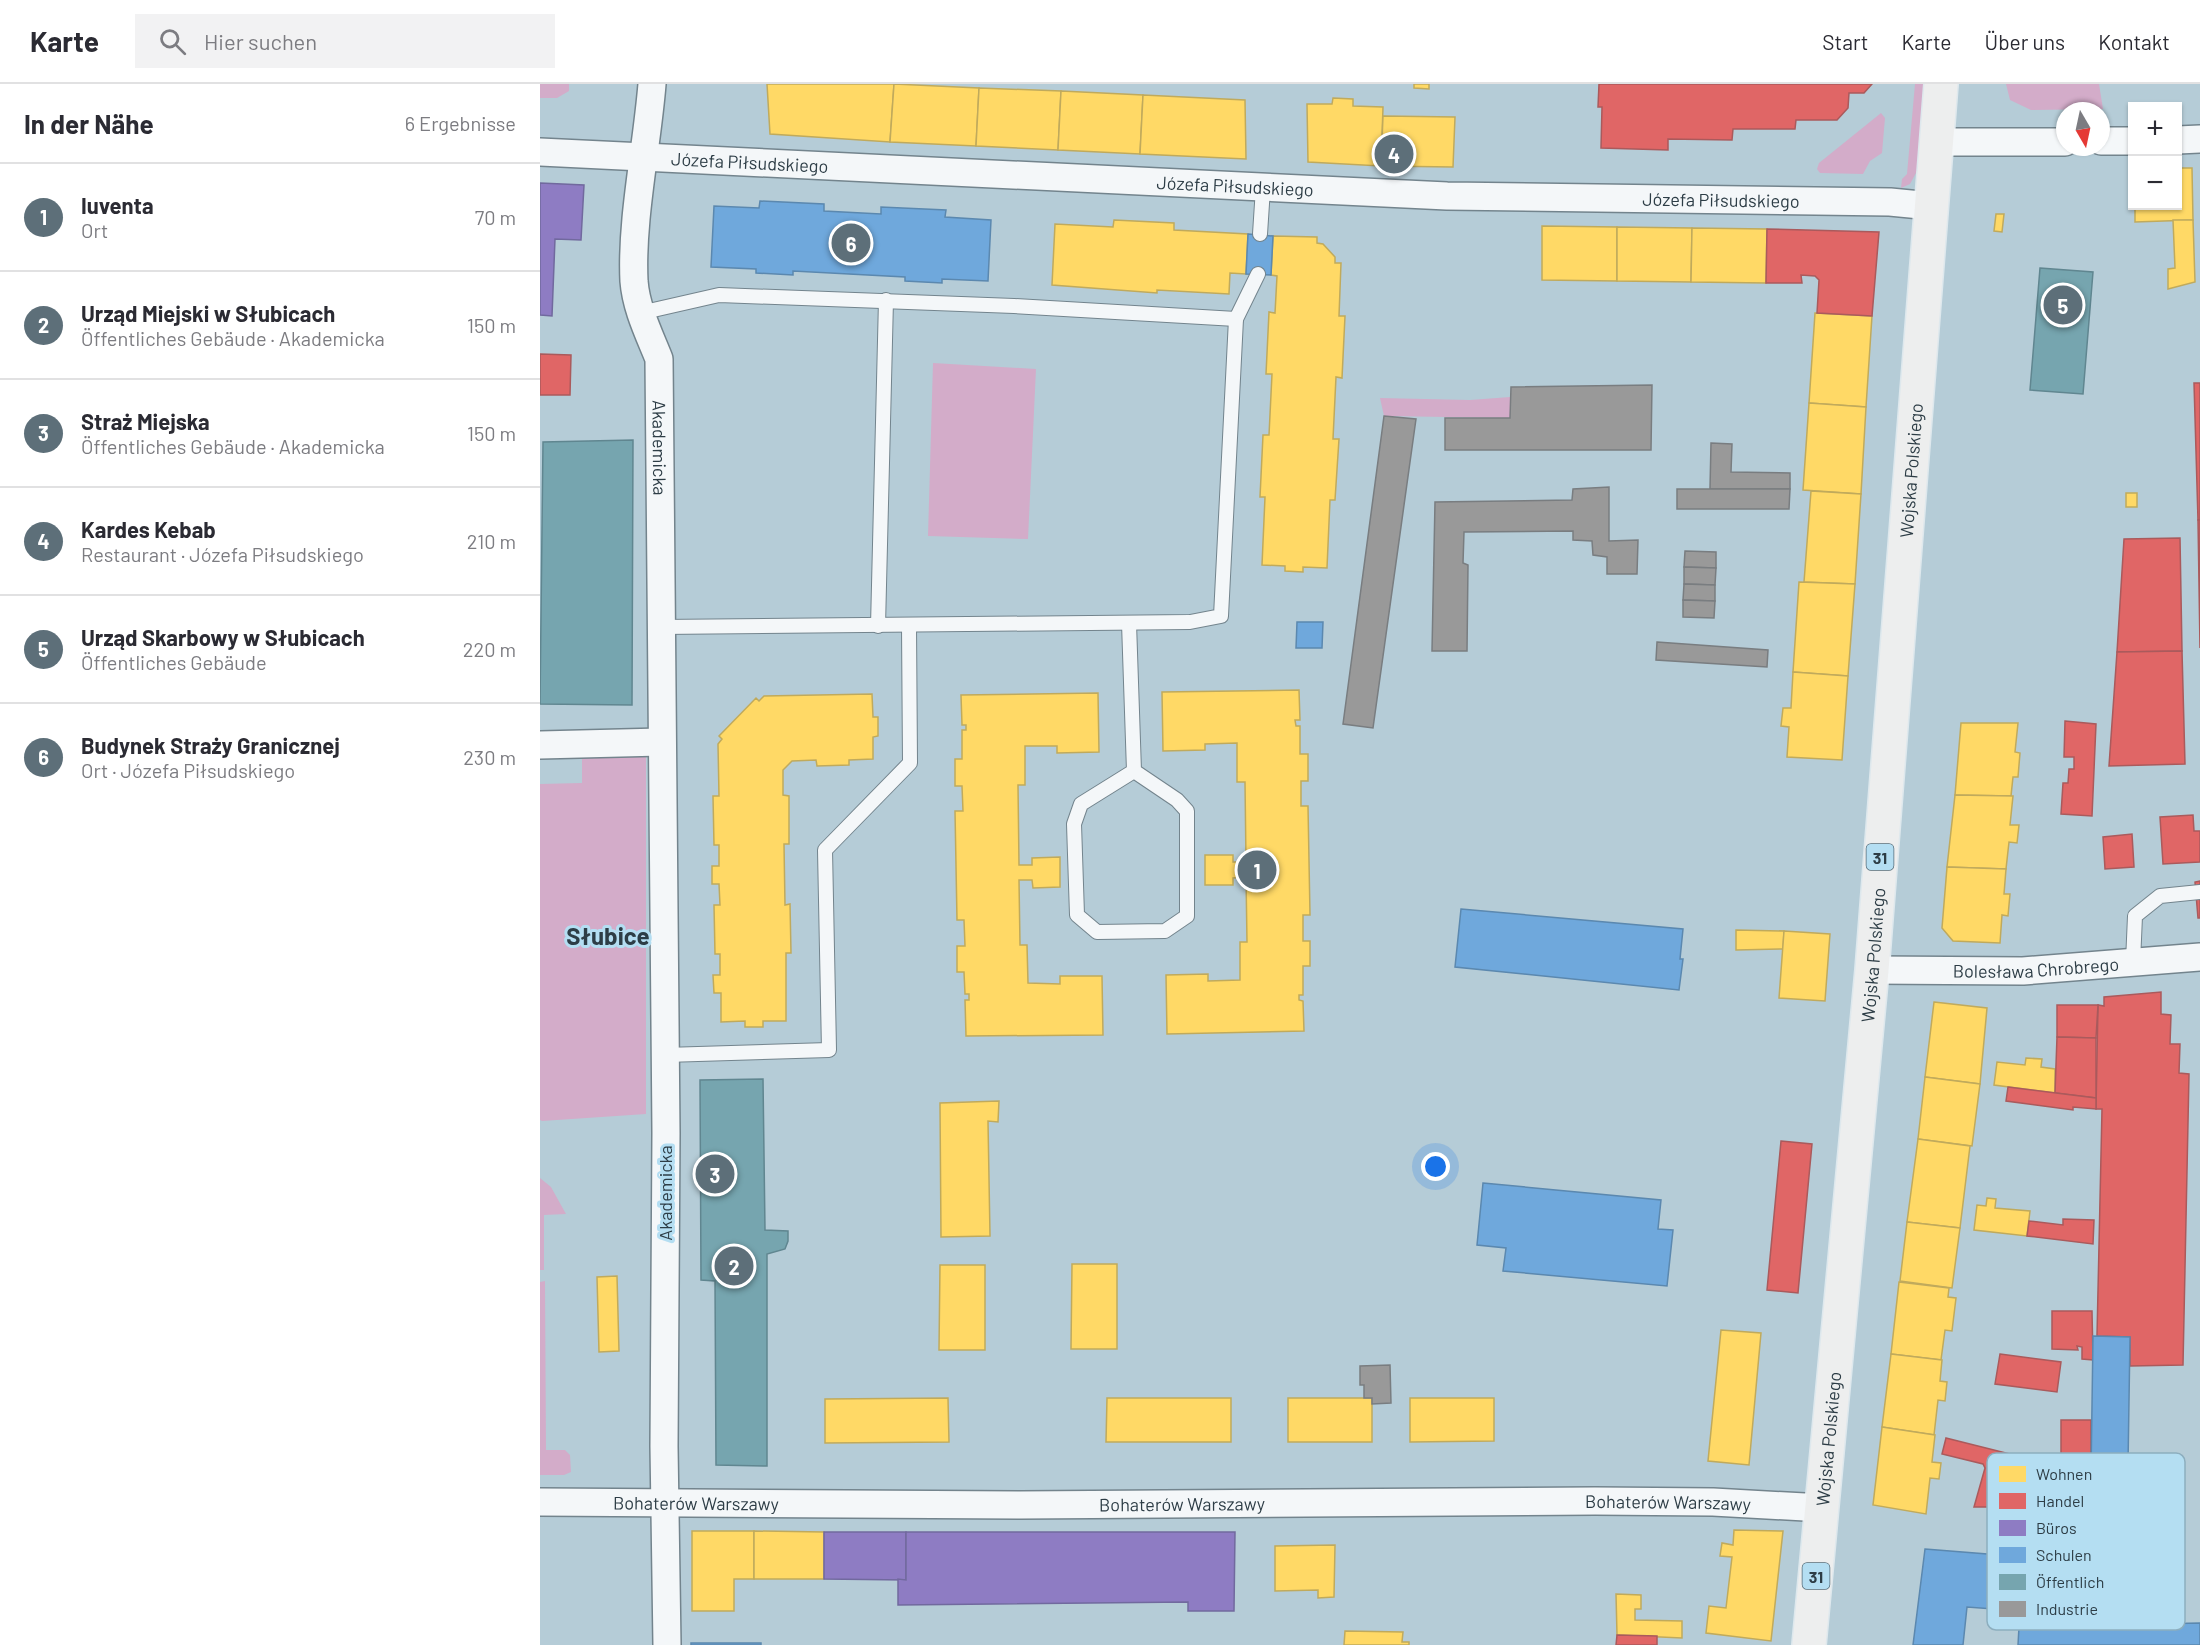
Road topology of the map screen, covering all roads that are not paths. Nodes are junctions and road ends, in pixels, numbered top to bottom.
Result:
1 (652, 84) edge
2 (1941, 84) edge
3 (2200, 139) edge
4 (2182, 140) edge
5 (2110, 141) edge
6 (2128, 141) edge
7 (1936, 142) junction
8 (2056, 142) edge
9 (540, 152) edge
10 (644, 158) junction
11 (1263, 188) junction
12 (1931, 206) junction
13 (1260, 234) dead end
14 (1258, 274) dead end
15 (886, 300) junction
16 (640, 312) junction
17 (1236, 319) junction
18 (1129, 623) junction
19 (878, 626) junction
20 (909, 626) junction
21 (660, 627) junction
22 (661, 742) junction
23 (540, 745) edge
24 (1134, 771) junction
25 (2200, 892) edge
26 (2200, 957) edge
27 (2133, 962) junction
28 (1872, 970) junction
29 (665, 1055) junction
30 (540, 1502) edge
31 (664, 1502) junction
32 (1823, 1508) junction
33 (668, 1645) edge
34 (1809, 1645) edge

1 - 10 street, Akademicka
2 - 7 main road, Wojska Polskiego / 31
3 - 4 street
5 - 6 street
7 - 8 street
7 - 12 main road, Wojska Polskiego / 31
9 - 10 street, Józefa Piłsudskiego
10 - 11 street, Józefa Piłsudskiego
10 - 16 street, Akademicka
11 - 12 street, Józefa Piłsudskiego
11 - 13 lane
12 - 28 main road, Wojska Polskiego / 31
14 - 17 lane
15 - 16 lane
15 - 17 lane
15 - 19 lane
16 - 21 street, Akademicka
17 - 18 lane
18 - 20 lane
18 - 24 lane
19 - 20 lane
19 - 21 lane
20 - 29 lane
21 - 22 street, Akademicka
22 - 23 street
22 - 29 street, Akademicka
24 - 24 lane
25 - 27 lane
26 - 27 street, Bolesława Chrobrego
27 - 28 street, Bolesława Chrobrego
28 - 32 main road, Wojska Polskiego / 31
29 - 31 street, Akademicka
30 - 31 street, Bohaterów Warszawy
31 - 32 street, Bohaterów Warszawy
31 - 33 street, Akademicka
32 - 34 main road, Wojska Polskiego / 31

